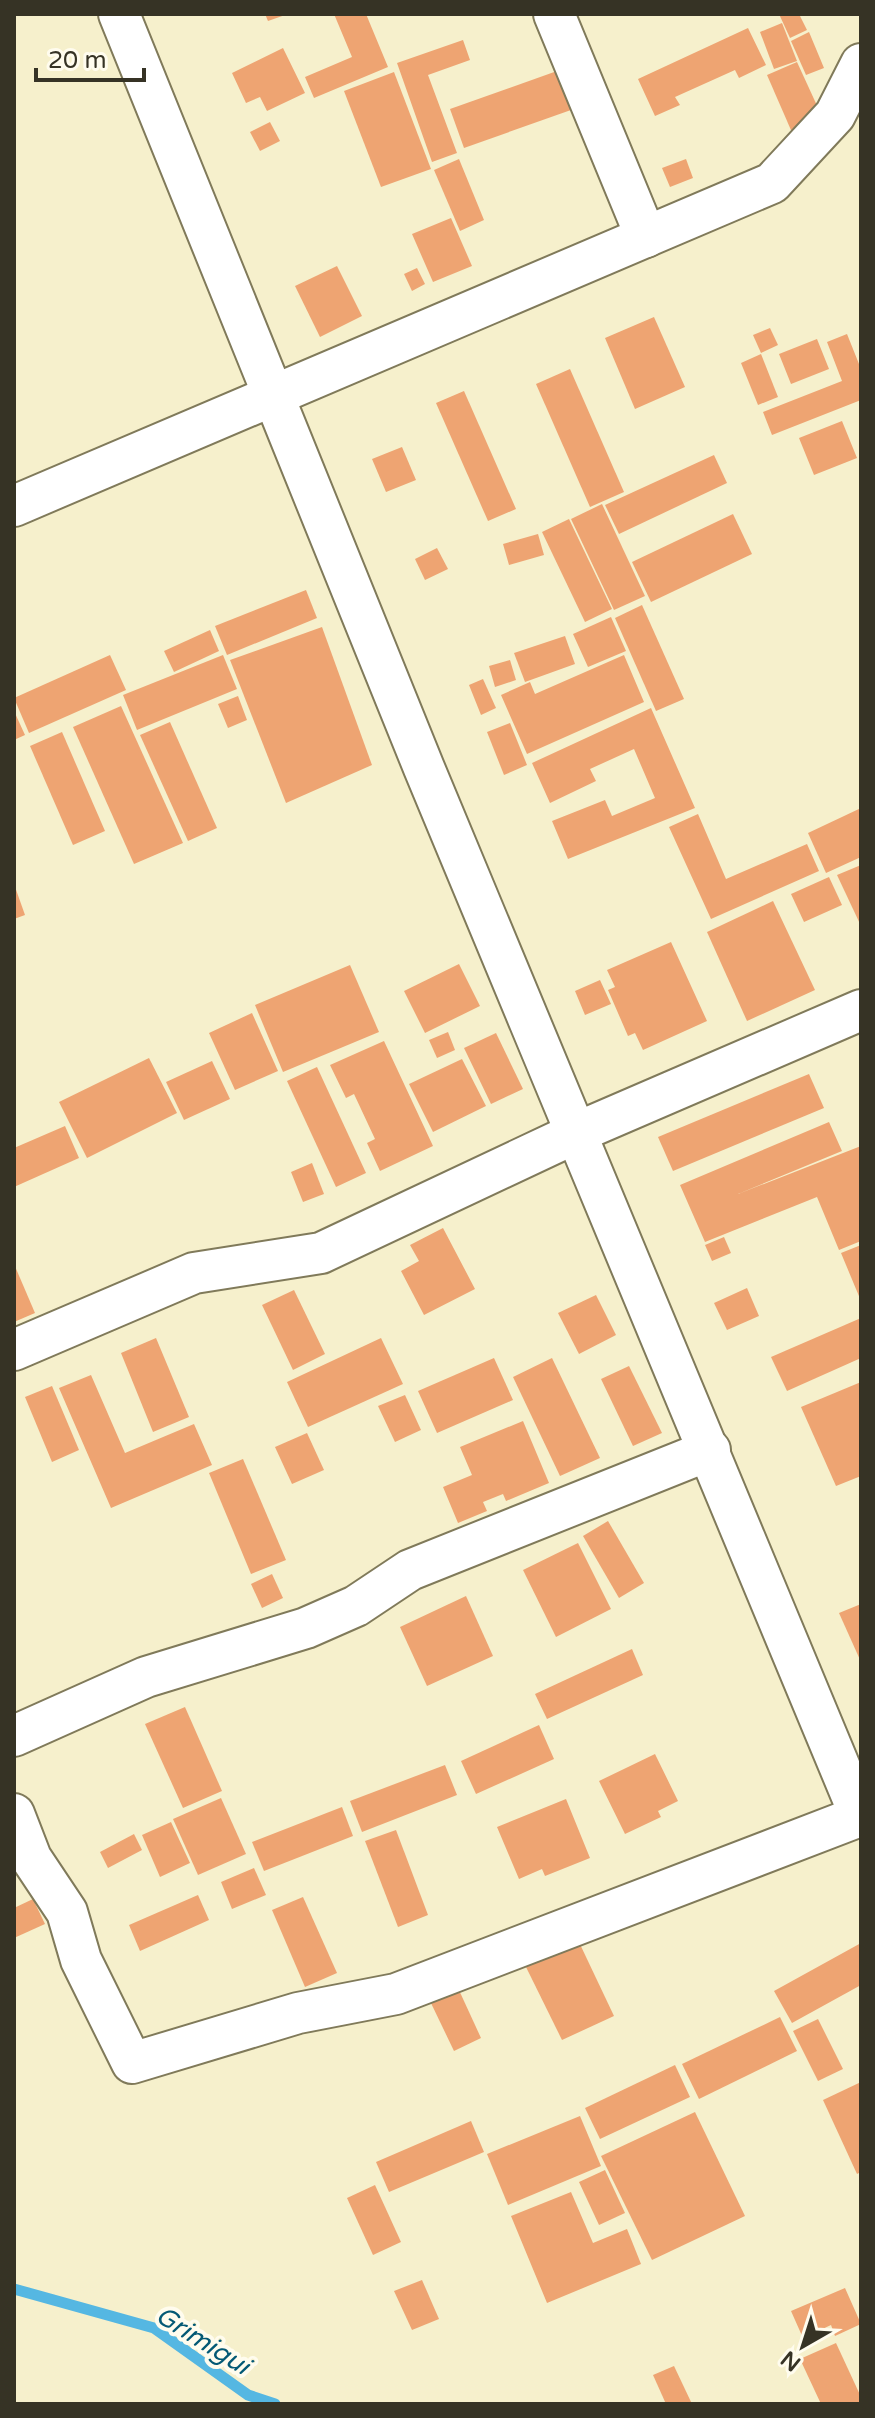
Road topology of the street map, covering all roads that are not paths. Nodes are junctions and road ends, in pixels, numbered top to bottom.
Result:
1 (119, 14) edge
2 (554, 14) edge
3 (861, 64) edge
4 (646, 237) junction
5 (273, 398) junction
6 (14, 506) edge
7 (861, 1010) edge
8 (578, 1132) junction
9 (14, 1350) edge
10 (710, 1450) junction
11 (14, 1736) edge
12 (14, 1814) edge
13 (860, 1817) edge

1 - 5 street
2 - 4 street
3 - 4 street
4 - 5 street
5 - 6 street
5 - 8 street
7 - 8 street
8 - 9 street
8 - 10 street
10 - 11 street
10 - 13 street
12 - 13 street

